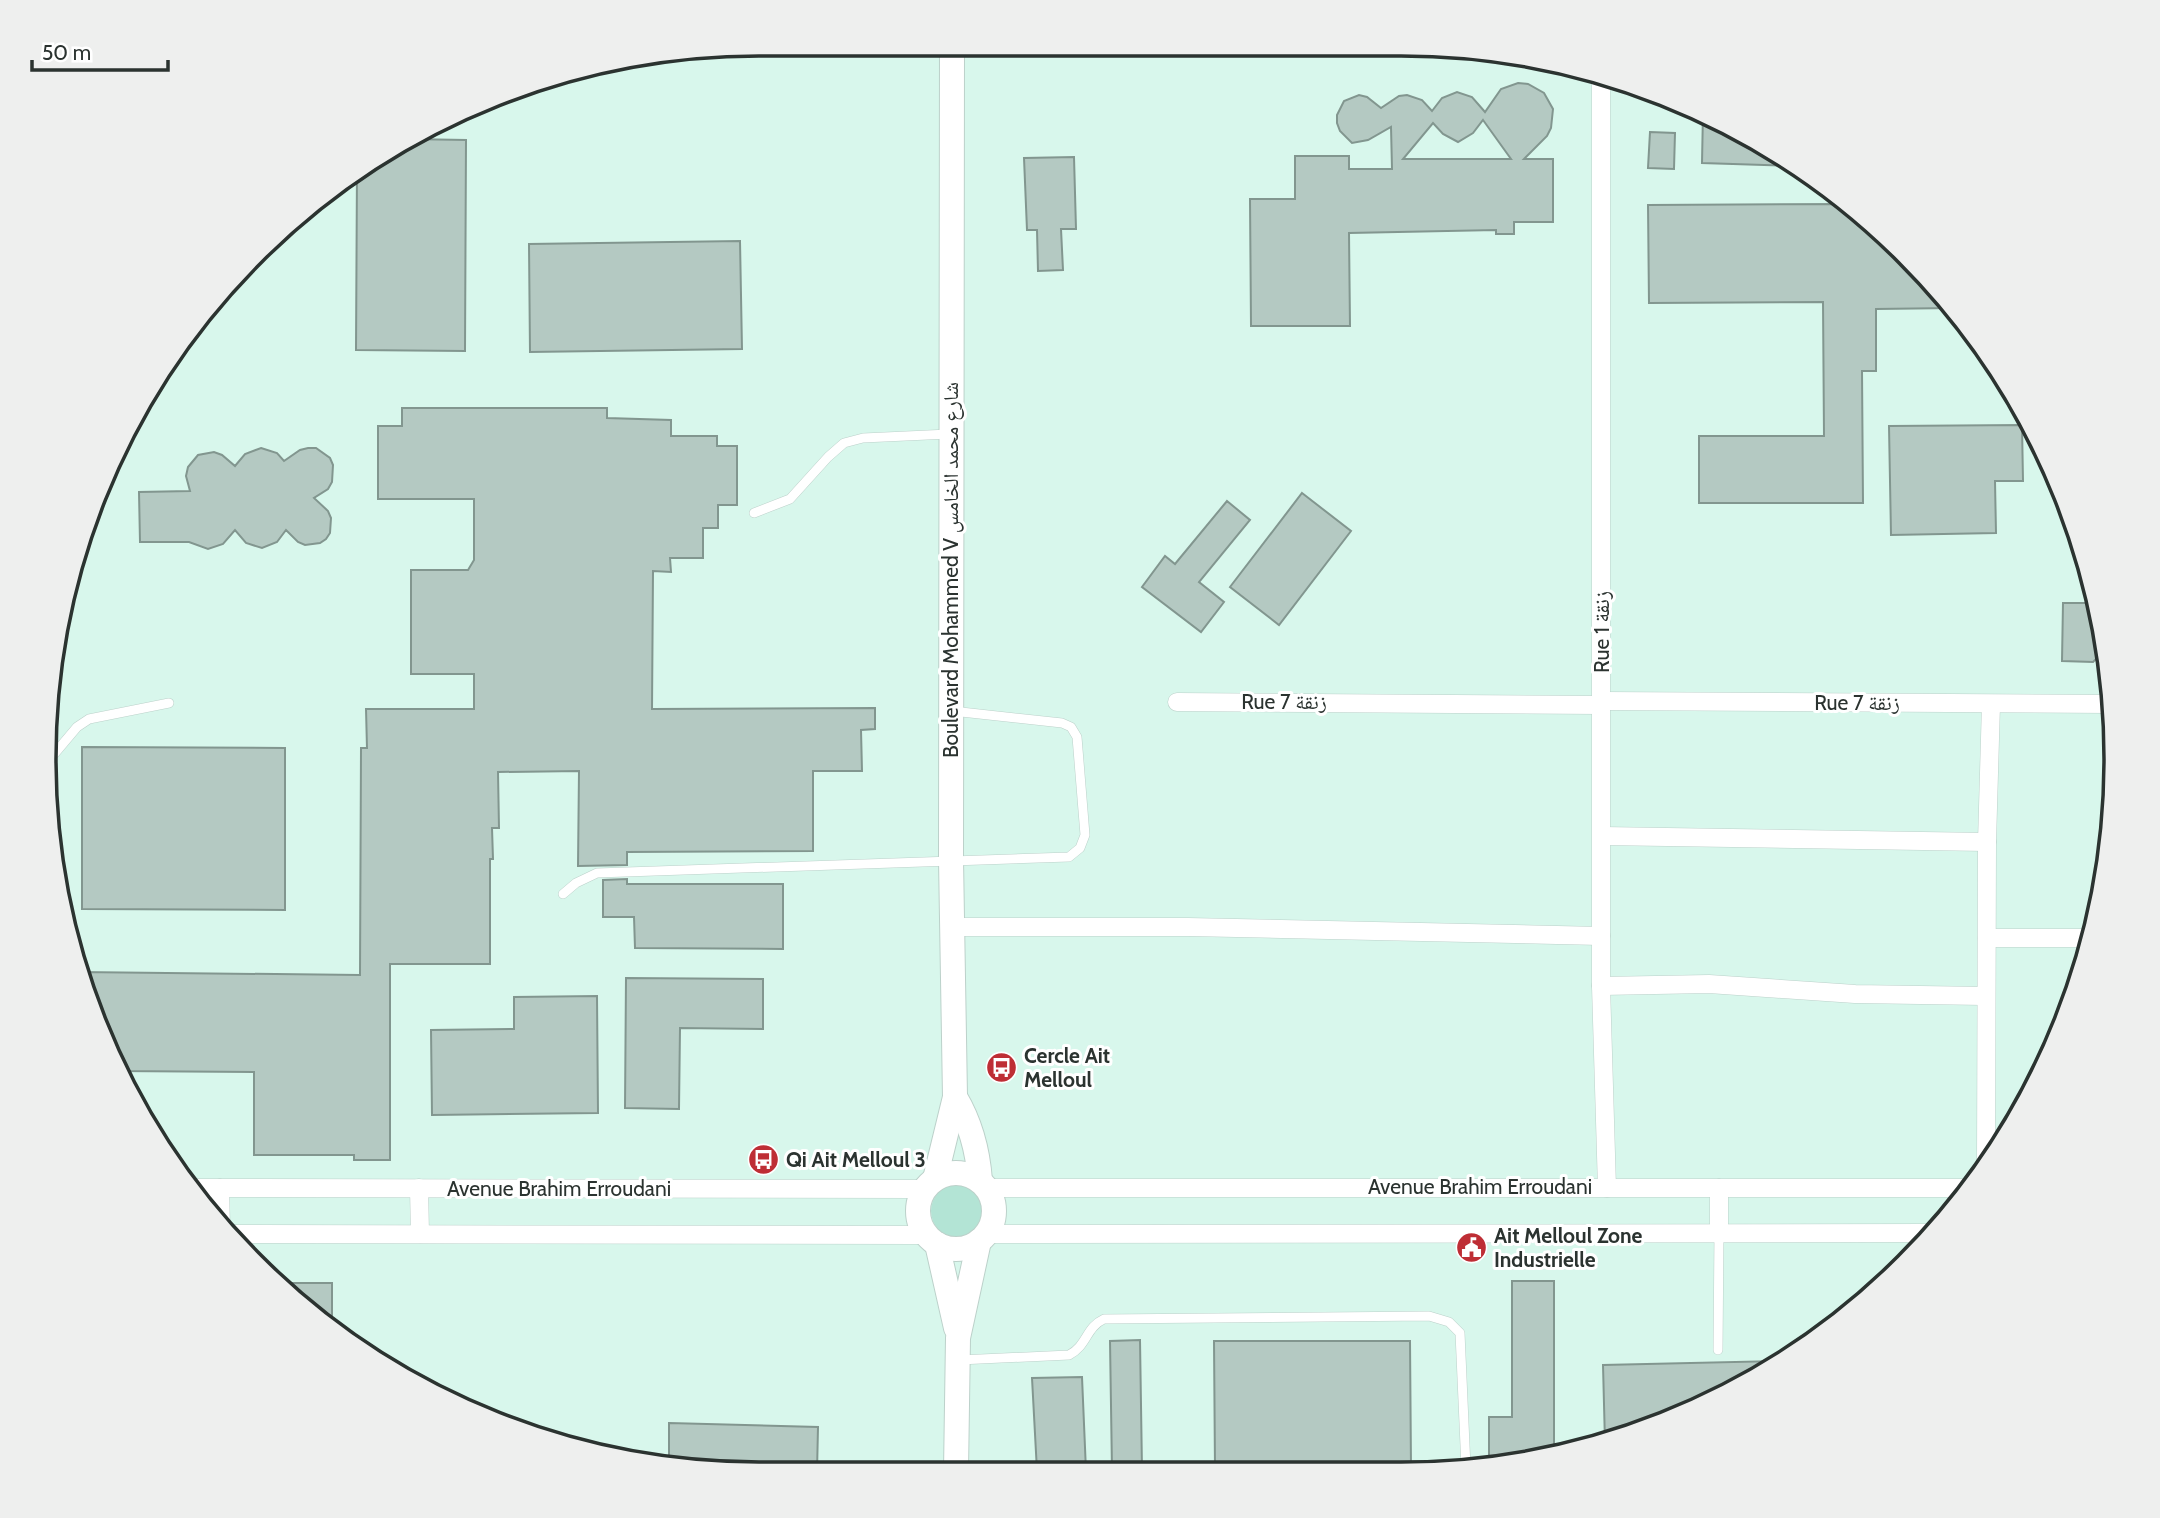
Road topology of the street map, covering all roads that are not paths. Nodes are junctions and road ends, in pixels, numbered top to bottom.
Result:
1 (951, 56) edge
2 (1601, 85) edge
3 (951, 434) junction
4 (754, 513) dead end
5 (1177, 702) dead end
6 (169, 703) dead end
7 (1602, 703) junction
8 (1991, 704) junction
9 (2101, 704) edge
10 (951, 711) junction
11 (56, 752) edge
12 (1602, 836) junction
13 (1987, 842) junction
14 (951, 859) junction
15 (562, 894) dead end
16 (953, 927) junction
17 (1601, 936) junction
18 (1987, 938) junction
19 (2081, 938) edge
20 (1601, 986) junction
21 (1985, 996) junction
22 (955, 1097) junction
23 (1986, 1150) edge
24 (930, 1184) junction
25 (983, 1185) junction
26 (202, 1188) edge
27 (220, 1188) junction
28 (419, 1188) junction
29 (1607, 1188) junction
30 (1719, 1188) junction
31 (1954, 1193) edge
32 (221, 1211) edge
33 (1719, 1233) junction
34 (1920, 1233) edge
35 (241, 1234) edge
36 (420, 1234) junction
37 (983, 1237) junction
38 (932, 1239) junction
39 (958, 1349) junction
40 (1718, 1350) dead end
41 (1466, 1458) edge
42 (956, 1462) edge

1 - 3 main road, Boulevard Mohammed V شارع محمد الخامس
2 - 7 street, Rue 1 زنقة
3 - 4 lane
3 - 10 main road, Boulevard Mohammed V شارع محمد الخامس
5 - 7 street, Rue 7 زنقة
6 - 11 lane
7 - 8 street, Rue 7 زنقة
7 - 12 street, Rue 1 زنقة
8 - 9 street, Rue 7 زنقة
8 - 13 street
10 - 14 main road, Boulevard Mohammed V شارع محمد الخامس
10 - 14 lane
12 - 13 street
12 - 17 street, Rue 1 زنقة
13 - 18 street
14 - 15 lane
14 - 16 main road, Boulevard Mohammed V شارع محمد الخامس
16 - 17 street
16 - 22 main road, Boulevard Mohammed V شارع محمد الخامس
17 - 20 street, Rue 1 زنقة
18 - 19 street
18 - 21 street
20 - 21 street
20 - 29 street, Rue 1 زنقة
21 - 23 street
22 - 24 main road, Boulevard Mohammed V شارع محمد الخامس
22 - 25 main road, Boulevard Mohammed V شارع محمد الخامس
24 - 25 main road
24 - 28 street, Avenue Brahim Erroudani
24 - 38 main road
25 - 29 street, Avenue Brahim Erroudani
25 - 37 main road
26 - 27 street, Avenue Brahim Erroudani
27 - 28 street, Avenue Brahim Erroudani
27 - 32 street
28 - 36 street
29 - 30 street, Avenue Brahim Erroudani
30 - 31 street, Avenue Brahim Erroudani
30 - 33 street
33 - 34 street
33 - 37 street
33 - 40 lane
35 - 36 street
36 - 38 street
37 - 38 main road
37 - 39 main road
38 - 39 main road
39 - 41 lane
39 - 42 main road

